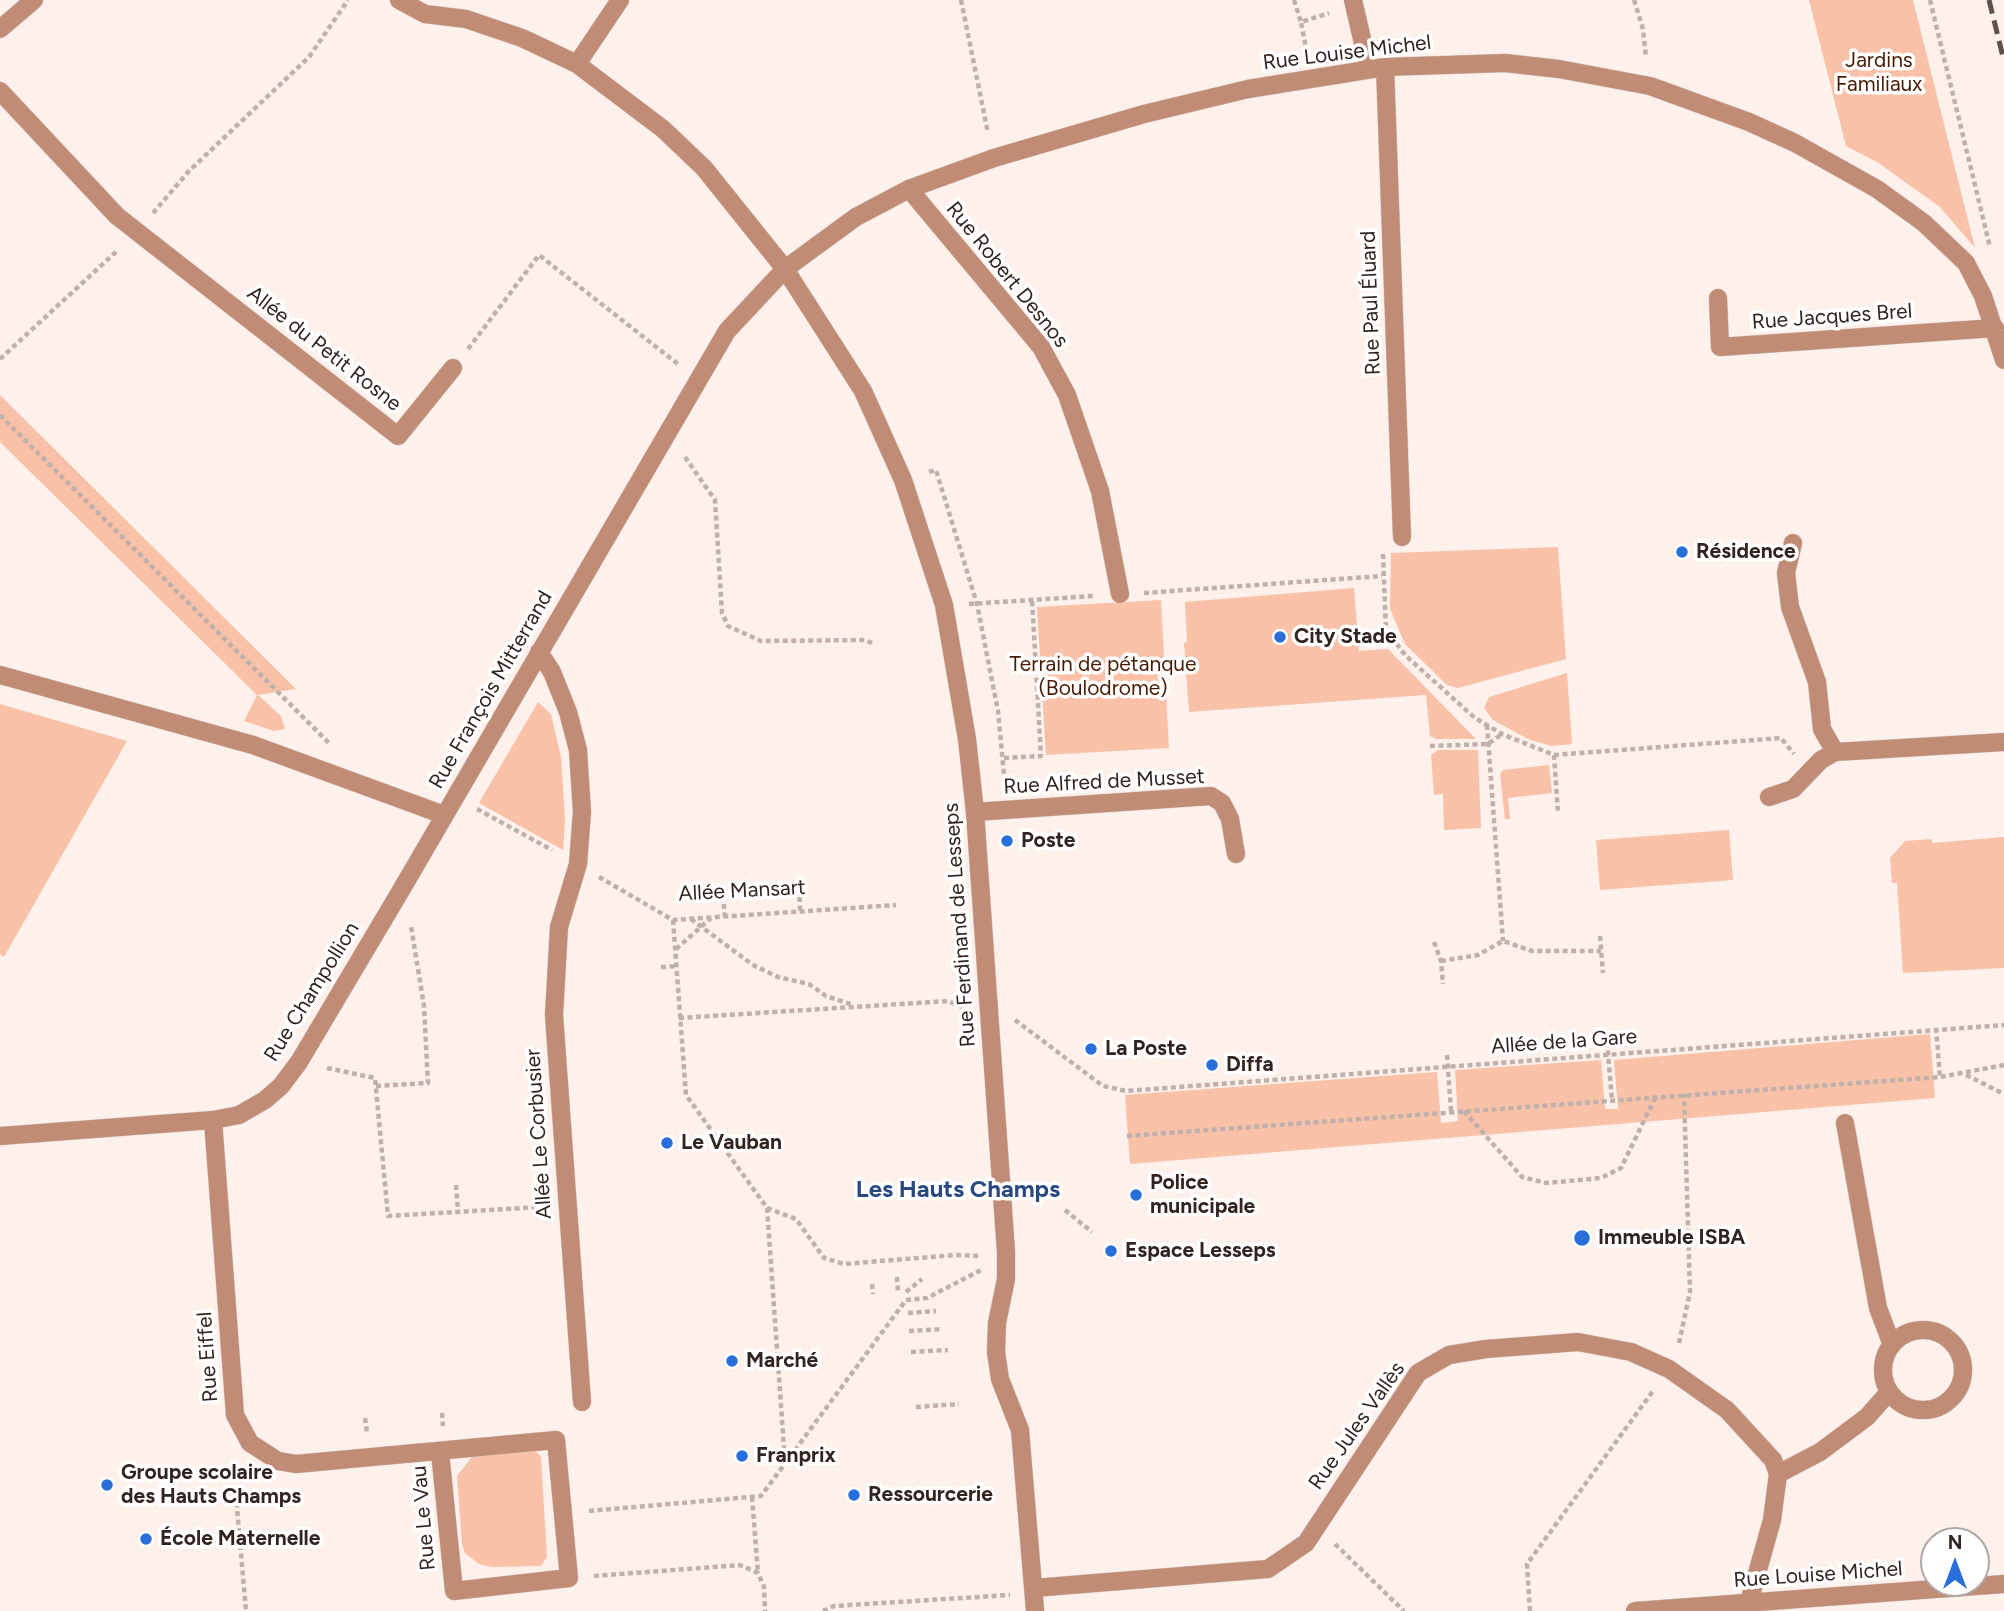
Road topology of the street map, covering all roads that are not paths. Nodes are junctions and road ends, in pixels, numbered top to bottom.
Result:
1 (34, 0) edge
2 (399, 0) edge
3 (620, 0) edge
4 (1353, 0) edge
5 (0, 29) edge
6 (577, 64) junction
7 (1377, 68) junction
8 (0, 91) edge
9 (909, 188) junction
10 (785, 269) junction
11 (1718, 298) dead end
12 (1995, 328) junction
13 (2004, 360) edge
14 (453, 368) road end
15 (1402, 537) road end
16 (1793, 543) dead end
17 (1120, 594) road end
18 (539, 652) junction
19 (0, 675) edge
20 (2004, 742) edge
21 (1835, 752) junction
22 (1769, 797) dead end
23 (975, 812) junction
24 (444, 815) junction
25 (1236, 854) dead end
26 (213, 1120) junction
27 (1845, 1123) dead end
28 (0, 1136) edge
29 (1892, 1345) junction
30 (1889, 1392) junction
31 (582, 1402) dead end
32 (440, 1452) junction
33 (1778, 1474) junction
34 (2004, 1584) edge
35 (1035, 1597) edge
36 (1749, 1602) junction
37 (1634, 1611) edge

1 - 5 street
2 - 6 street, Rue Ferdinand de Lesseps
3 - 6 street
4 - 7 street, Rue Paul Éluard
6 - 10 street, Rue Ferdinand de Lesseps
7 - 9 street, Rue Louise Michel
7 - 12 street, Rue Louise Michel
7 - 15 street, Rue Paul Éluard
8 - 14 street, Allée du Petit Rosne
9 - 10 street, Rue Louise Michel
9 - 17 street, Rue Robert Desnos
10 - 18 street, Rue François Mitterrand
10 - 23 street, Rue Ferdinand de Lesseps
11 - 12 street, Rue Jacques Brel
12 - 13 street, Rue Louise Michel
16 - 21 street
18 - 24 street, Rue François Mitterrand
18 - 31 street, Allée Le Corbusier
19 - 24 street, Rue François Mitterrand
20 - 21 street
21 - 22 street
23 - 25 street, Rue Alfred de Musset
23 - 35 street, Rue Ferdinand de Lesseps
24 - 26 street, Rue Champollion
26 - 28 street, Rue Champollion
26 - 32 street, Rue Eiffel
27 - 29 street
29 - 30 street
29 - 30 street
30 - 33 street
32 - 32 street, Rue Le Vau
33 - 35 street, Rue Jules Vallès
33 - 36 street
34 - 36 street, Rue Louise Michel
36 - 37 street, Rue Louise Michel

